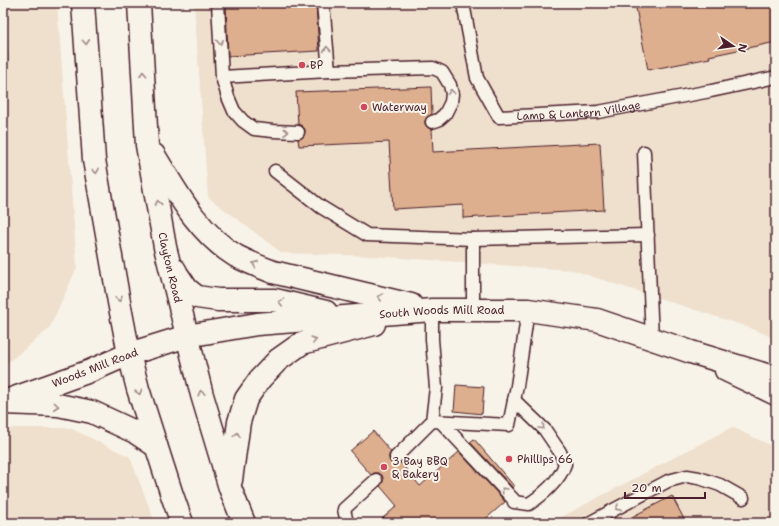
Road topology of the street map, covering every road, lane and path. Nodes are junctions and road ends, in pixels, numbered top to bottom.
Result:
1 (83, 3) edge
2 (139, 3) edge
3 (218, 3) edge
4 (323, 3) edge
5 (463, 3) edge
6 (329, 71) junction
7 (222, 77) junction
8 (776, 77) edge
9 (432, 122) dead end
10 (298, 132) dead end
11 (147, 145) junction
12 (644, 152) dead end
13 (275, 171) dead end
14 (163, 233) junction
15 (648, 235) junction
16 (473, 239) junction
17 (432, 310) junction
18 (473, 310) junction
19 (528, 310) junction
20 (346, 316) junction
21 (188, 336) junction
22 (652, 339) junction
23 (691, 352) junction
24 (130, 354) junction
25 (776, 378) edge
26 (776, 394) edge
27 (514, 400) junction
28 (3, 403) edge
29 (437, 422) junction
30 (156, 446) junction
31 (396, 457) dead end
32 (376, 480) dead end
33 (230, 488) junction
34 (743, 498) dead end
35 (182, 523) edge
36 (244, 523) edge
37 (347, 523) edge
38 (589, 523) edge

1 -> 24 main road
11 -> 2 main road, Clayton Road
3 -> 7 lane
6 -> 4 lane
5 - 8 lane, Lamp & Lantern Village
6 - 7 lane
9 -> 6 lane
7 -> 10 lane
14 -> 11 main road, Clayton Road
17 -> 11 main road
12 - 15 lane
13 - 16 lane
20 -> 14 main road
14 - 21 main road, Clayton Road
15 - 16 lane
15 - 22 lane
16 - 18 lane
17 - 18 main road, South Woods Mill Road
17 - 20 main road, South Woods Mill Road
17 - 29 lane
33 -> 17 main road
18 - 19 main road, South Woods Mill Road
19 - 22 main road, South Woods Mill Road
19 - 27 lane
20 - 21 main road, South Woods Mill Road
21 - 24 main road, Woods Mill Road
33 -> 21 main road, Clayton Road
22 - 23 main road, South Woods Mill Road
23 - 25 main road, South Woods Mill Road
23 - 26 main road, South Woods Mill Road
24 - 28 main road, Woods Mill Road
24 -> 30 main road
27 - 29 lane
27 -> 29 lane
28 -> 30 main road
29 - 31 lane
30 - 35 main road
32 - 37 lane
33 - 36 main road, Clayton Road
34 -> 38 lane

